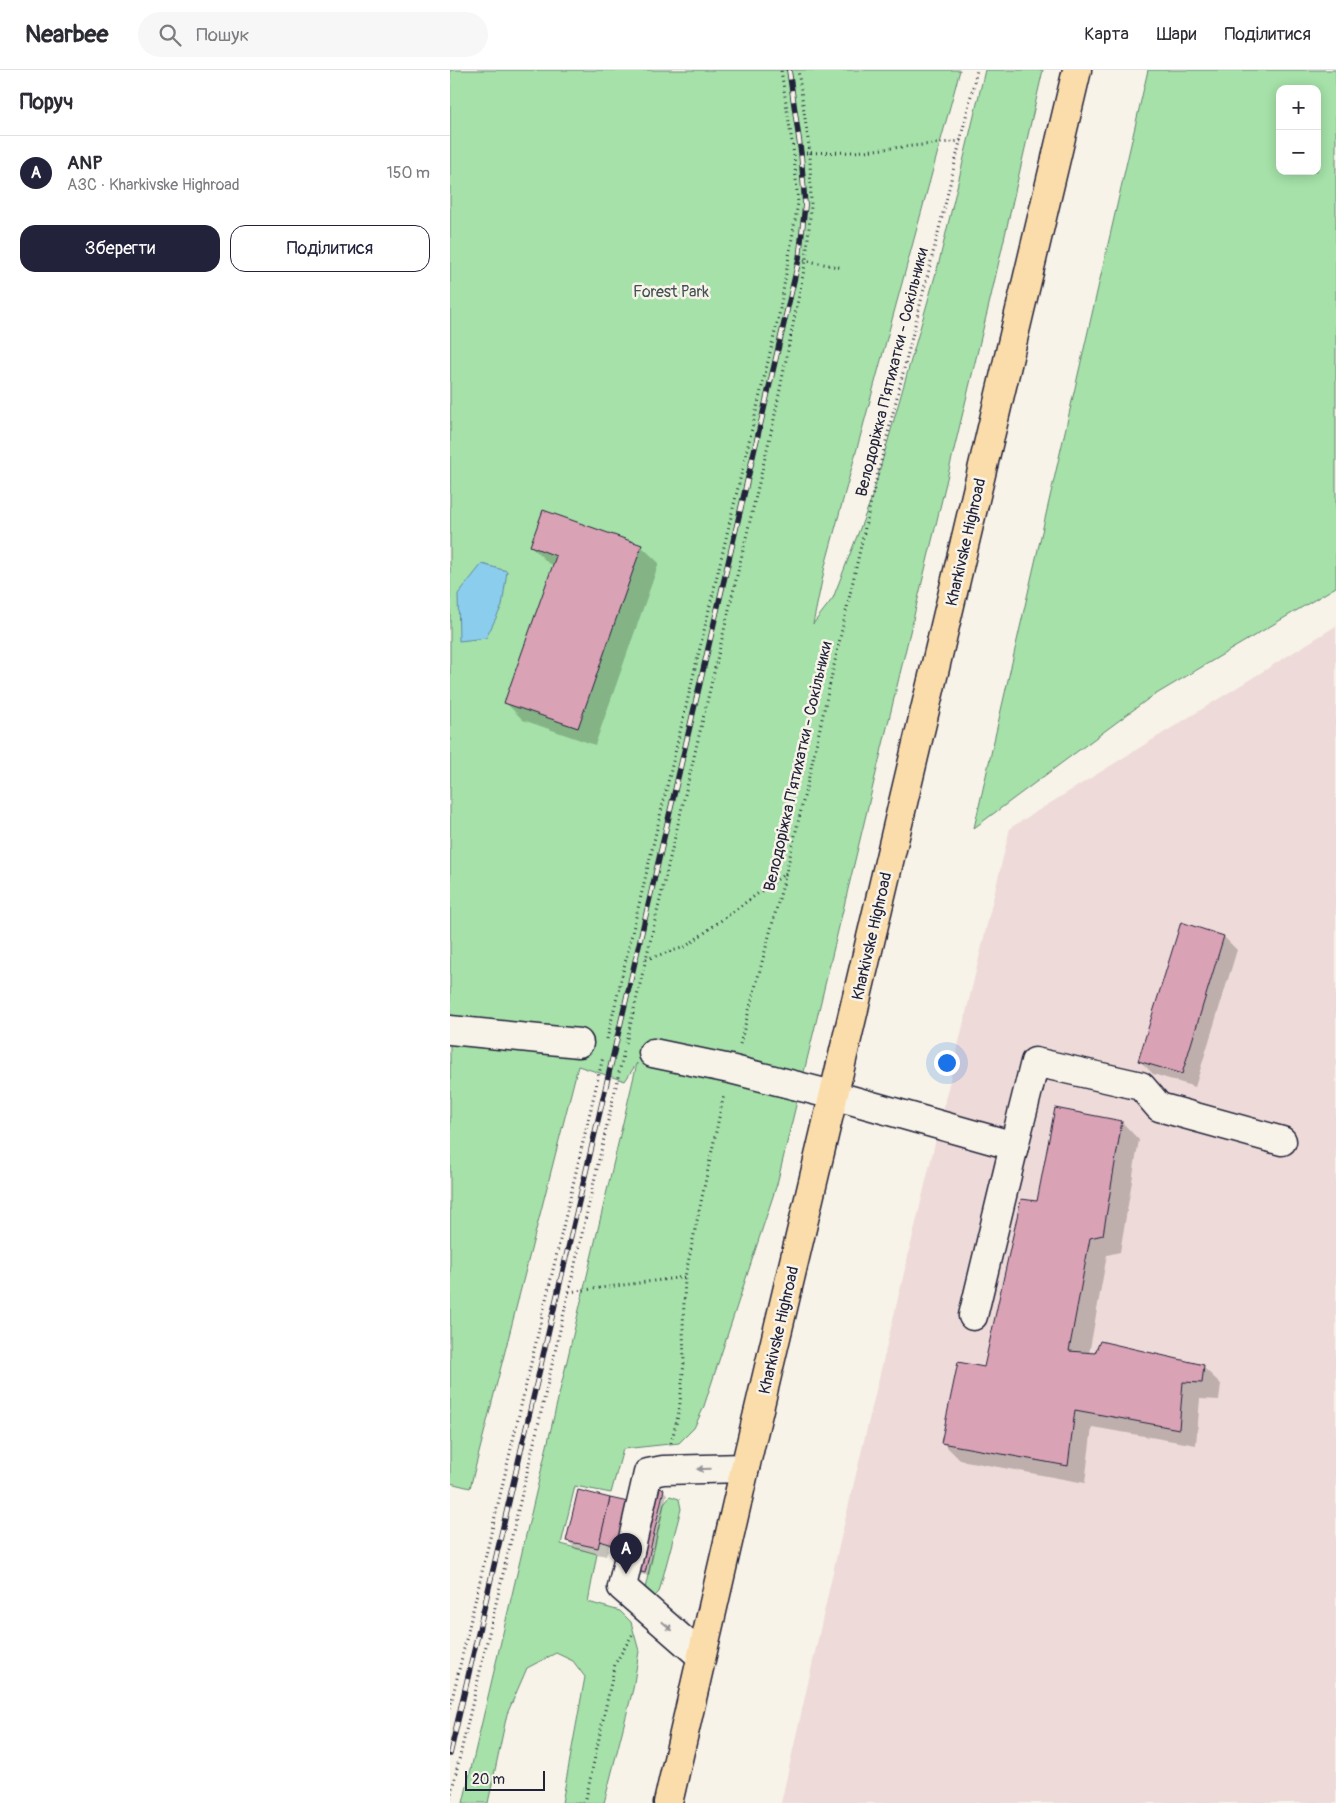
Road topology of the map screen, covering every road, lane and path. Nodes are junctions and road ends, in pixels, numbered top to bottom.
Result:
1 (781, 70) edge
2 (798, 70) edge
3 (977, 70) edge
4 (1077, 70) edge
5 (961, 141) junction
6 (801, 153) dead end
7 (810, 153) junction
8 (799, 258) dead end
9 (806, 260) junction
10 (843, 268) dead end
11 (786, 873) junction
12 (646, 959) junction
13 (450, 1030) edge
14 (607, 1040) dead end
15 (578, 1044) dead end
16 (605, 1050) dead end
17 (653, 1053) dead end
18 (730, 1069) junction
19 (833, 1096) junction
20 (1282, 1141) dead end
21 (1014, 1146) junction
22 (685, 1277) junction
23 (569, 1292) junction
24 (974, 1316) dead end
25 (745, 1468) junction
26 (664, 1470) junction
27 (641, 1604) junction
28 (702, 1656) junction
29 (450, 1708) edge
30 (450, 1798) edge
31 (585, 1803) edge
32 (668, 1803) edge

1 - 14 path
2 - 7 path
3 - 5 path, Велодоріжка П'ятихатки - Сокільники
4 - 19 main road, Kharkivske Highroad
5 - 7 path
5 - 11 path, Велодоріжка П'ятихатки - Сокільники
6 - 7 path
7 - 9 path
8 - 9 path
9 - 10 path
9 - 12 path
11 - 12 path
11 - 18 path, Велодоріжка П'ятихатки - Сокільники
12 - 23 path
13 - 15 street
16 - 29 path
17 - 18 street
18 - 19 street
18 - 22 path, Велодоріжка П'ятихатки - Сокільники
19 - 21 street
19 - 25 main road, Kharkivske Highroad
20 - 21 street
21 - 24 street
22 - 23 path
22 - 26 path, Велодоріжка П'ятихатки - Сокільники
23 - 30 path
25 -> 26 street
25 - 28 main road, Kharkivske Highroad
26 - 27 street
27 -> 28 street
27 - 31 path
28 - 32 main road, Kharkivske Highroad

